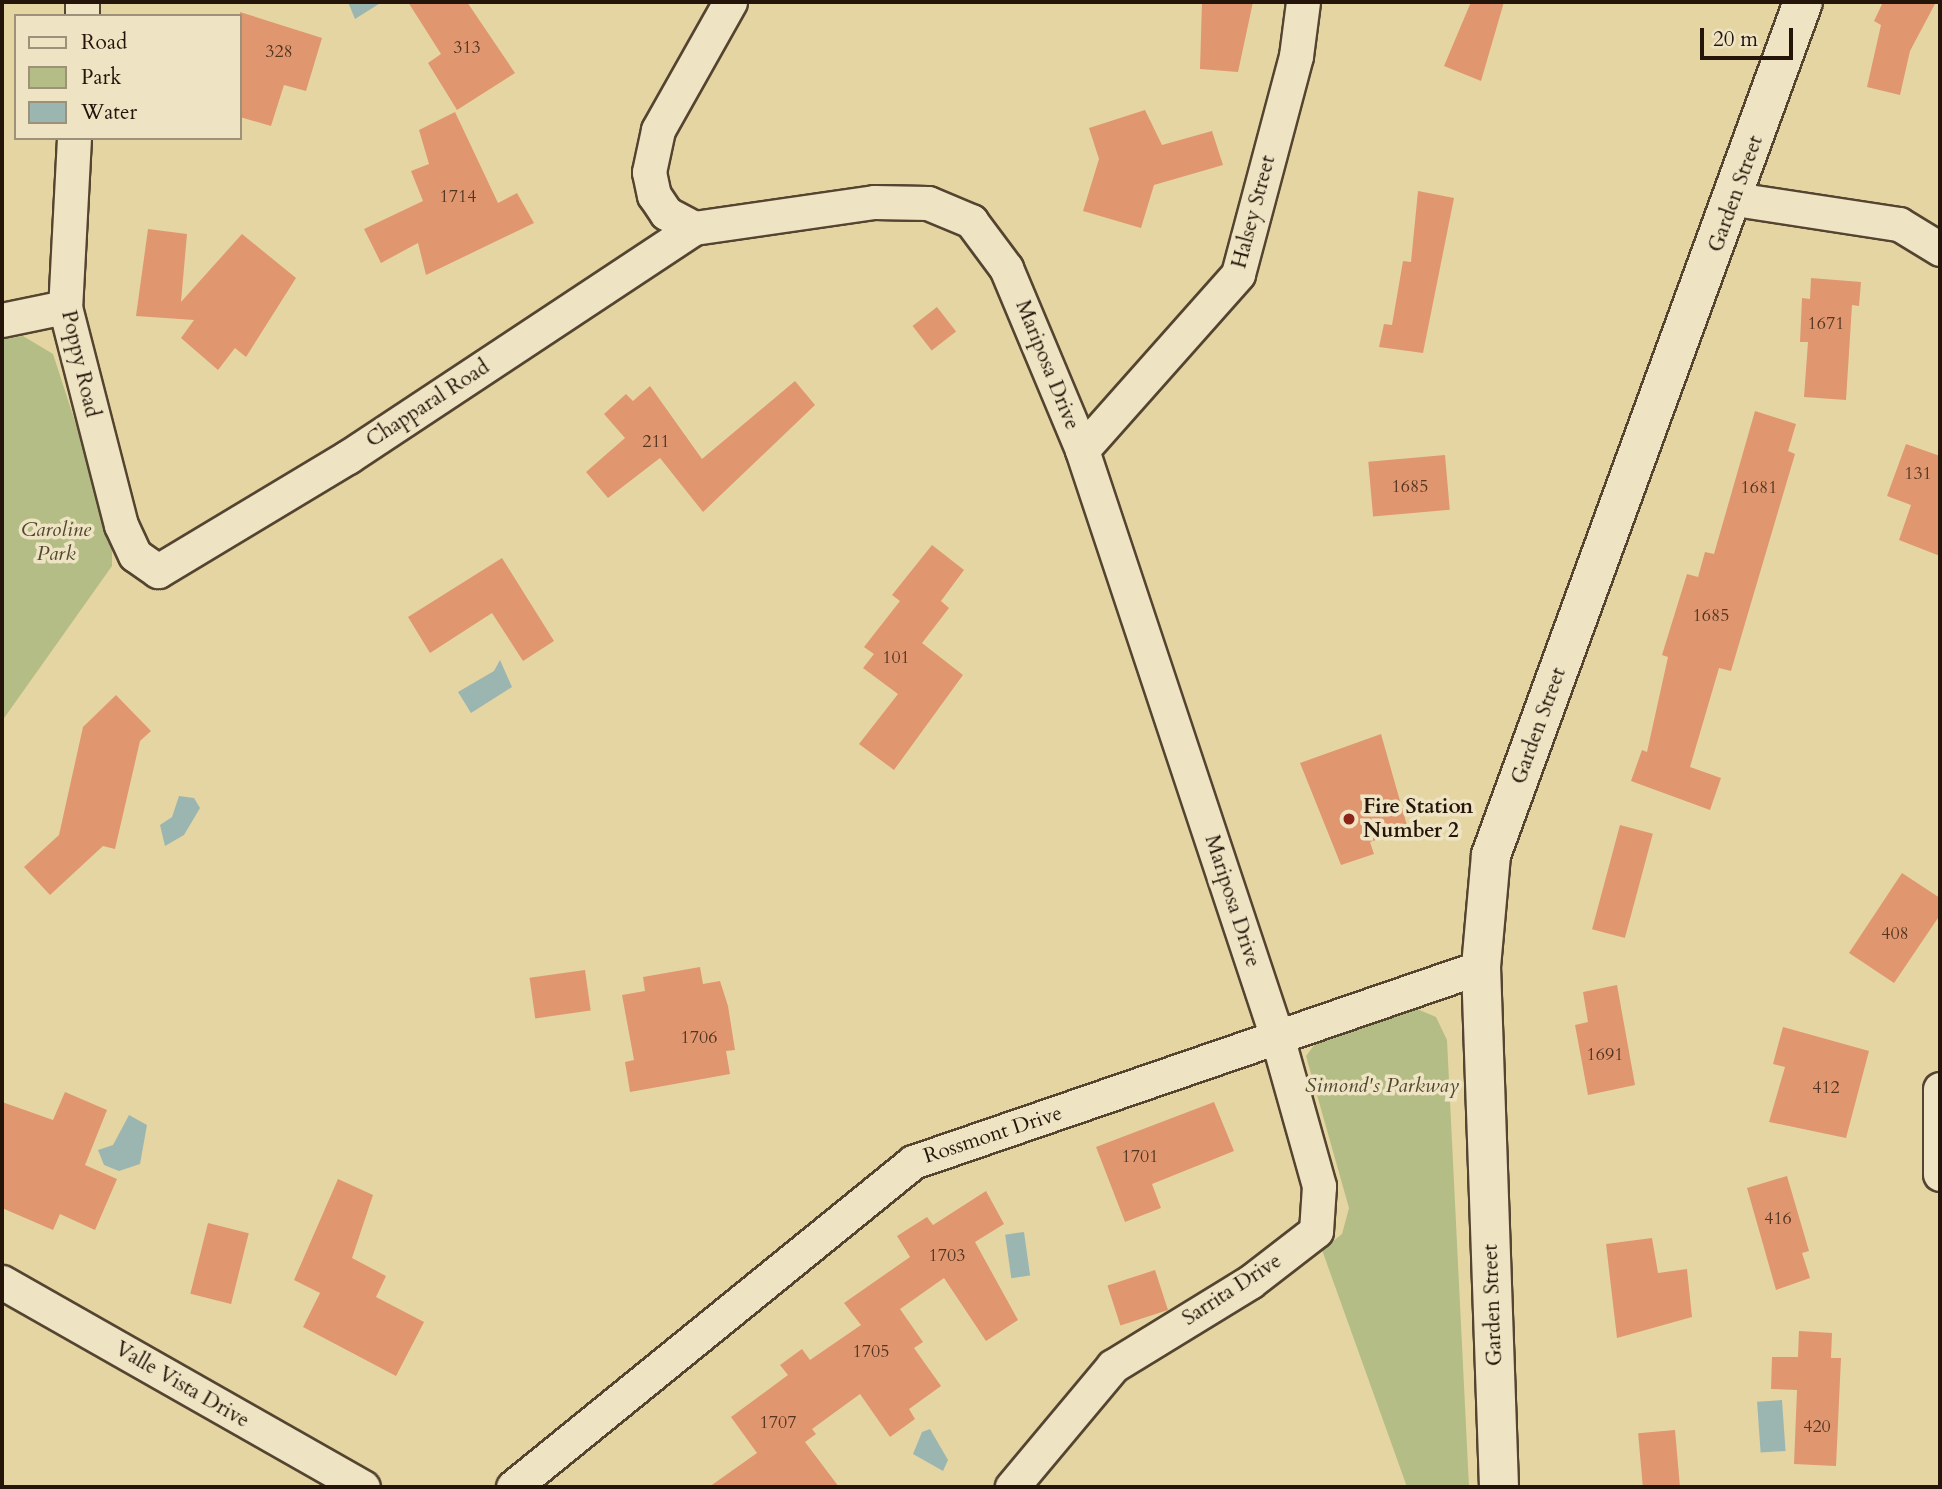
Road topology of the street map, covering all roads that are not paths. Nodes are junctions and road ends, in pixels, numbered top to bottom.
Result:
1 (730, 2) edge
2 (1303, 2) edge
3 (1802, 2) edge
4 (74, 140) edge
5 (1735, 199) junction
6 (694, 228) junction
7 (1940, 249) edge
8 (65, 307) junction
9 (2, 320) edge
10 (1082, 450) junction
11 (158, 572) joint
12 (1481, 967) junction
13 (1278, 1041) junction
14 (1940, 1089) edge
15 (1940, 1174) edge
16 (2, 1282) edge
17 (363, 1487) edge
18 (513, 1487) edge
19 (1012, 1487) edge
20 (1499, 1487) edge

1 - 6 street
2 - 10 street, Halsey Street
3 - 5 street, Garden Street
4 - 8 street, Poppy Road
5 - 7 street
5 - 12 street, Garden Street
6 - 10 street, Mariposa Drive
6 - 11 street, Chapparal Road
8 - 9 street
8 - 11 street, Poppy Road
10 - 13 street, Mariposa Drive
12 - 13 street, Rossmont Drive
12 - 20 street, Garden Street
13 - 18 street, Rossmont Drive
13 - 19 street, Sarrita Drive
14 - 15 street
16 - 17 street, Valle Vista Drive

